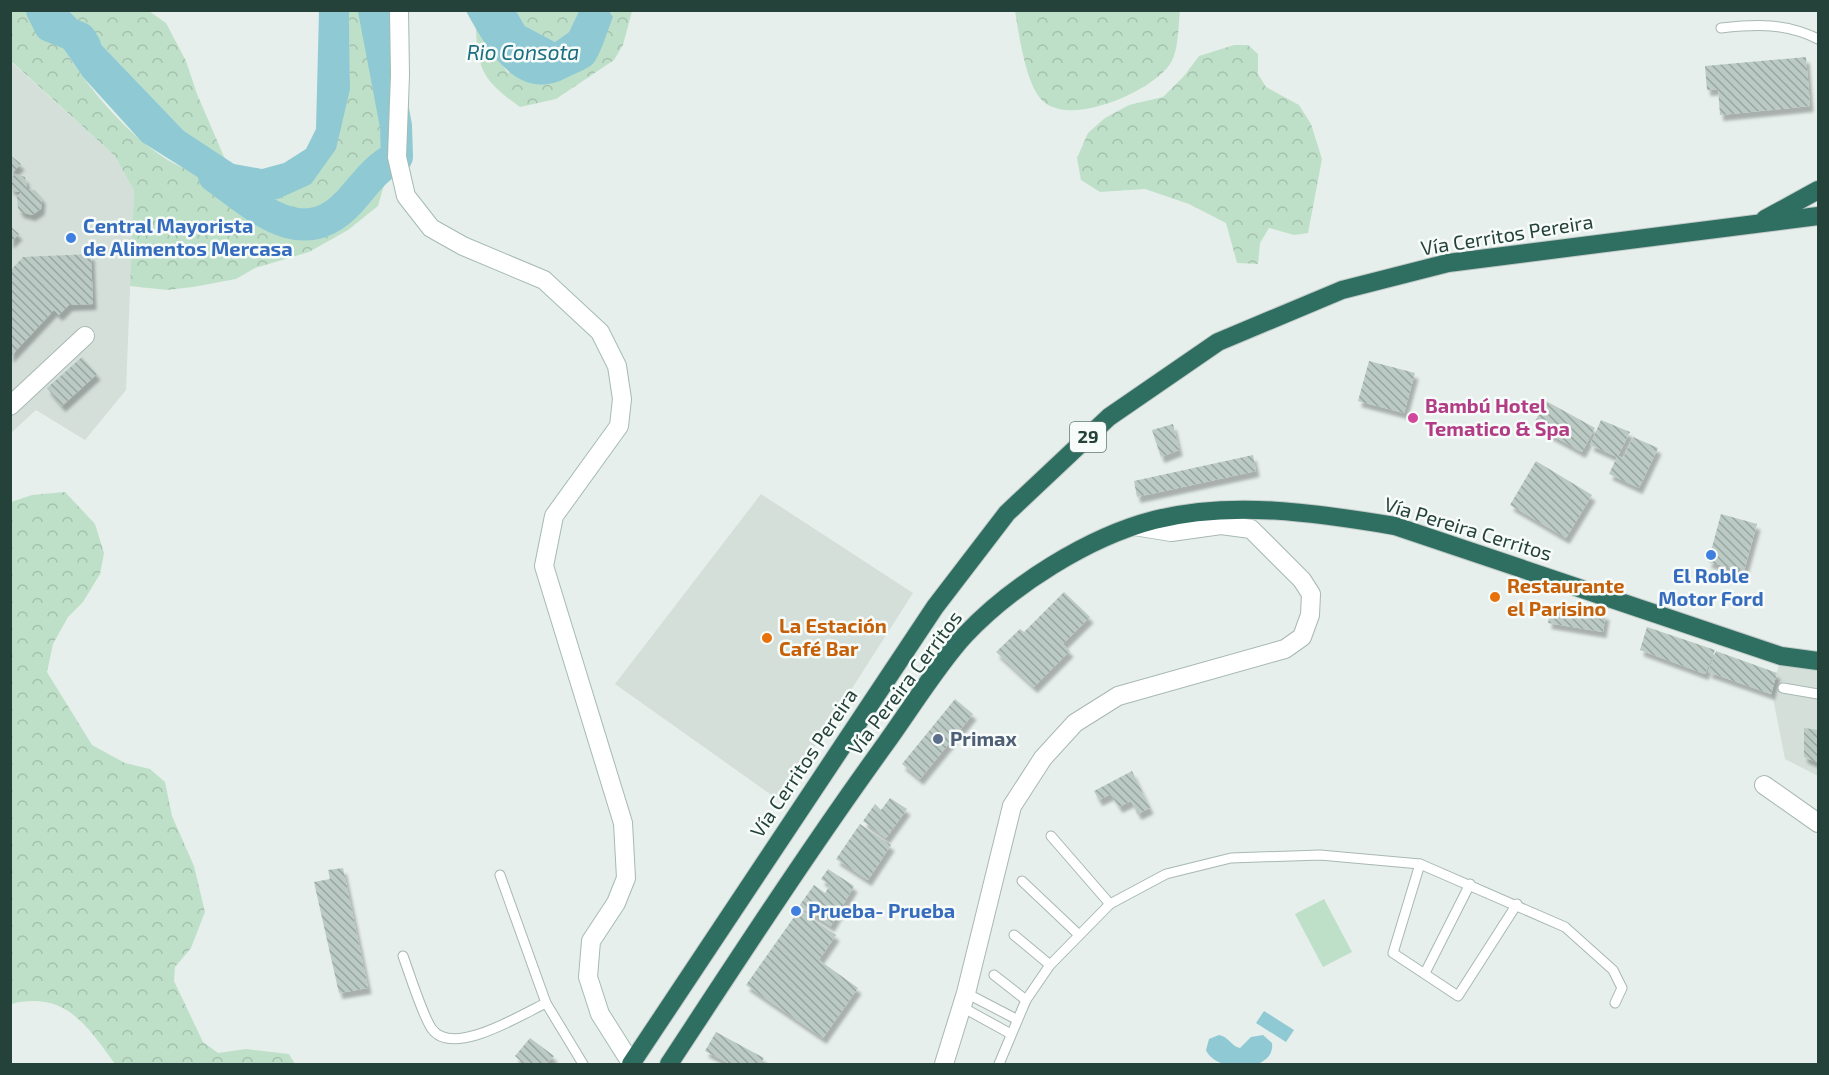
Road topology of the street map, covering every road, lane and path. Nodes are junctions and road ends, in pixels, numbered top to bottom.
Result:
1 (399, 10) edge
2 (1721, 28) dead end
3 (1818, 39) edge
4 (1818, 190) edge
5 (1818, 216) edge
6 (1757, 224) junction
7 (85, 336) dead end
8 (10, 406) edge
9 (1134, 526) junction
10 (1818, 662) edge
11 (1783, 688) dead end
12 (1818, 694) edge
13 (1764, 784) dead end
14 (1818, 823) edge
15 (1051, 836) dead end
16 (1420, 864) junction
17 (500, 875) dead end
18 (1022, 881) dead end
19 (1470, 884) junction
20 (1110, 904) junction
21 (1517, 904) junction
22 (1078, 934) junction
23 (1014, 935) dead end
24 (403, 956) dead end
25 (1050, 965) junction
26 (1425, 973) junction
27 (994, 975) dead end
28 (964, 1000) junction
29 (1026, 1000) junction
30 (546, 1003) junction
31 (1616, 1003) dead end
32 (1016, 1019) junction
33 (1011, 1034) junction
34 (631, 1064) edge
35 (583, 1065) edge
36 (669, 1065) edge
37 (944, 1065) edge
38 (999, 1065) edge

1 - 34 street
2 - 3 lane
4 - 6 highway
5 - 6 highway, Vía Cerritos Pereira / 29
6 - 34 highway, Vía Cerritos Pereira / 29
7 - 8 street
9 - 10 highway, Vía Pereira Cerritos
9 - 28 street
9 - 36 highway, Vía Pereira Cerritos
11 - 12 lane
13 - 14 street
15 - 20 lane
16 - 19 lane
16 - 20 lane
16 - 26 lane
17 - 30 lane
18 - 22 lane
19 - 21 lane
19 - 26 lane
20 - 22 lane
21 - 26 lane
21 - 31 lane
22 - 25 lane
23 - 25 lane
24 - 30 lane
25 - 29 lane
27 - 29 lane
28 - 32 lane
28 - 33 lane
28 - 37 street
29 - 32 lane
30 - 35 lane
32 - 33 lane
33 - 38 lane

